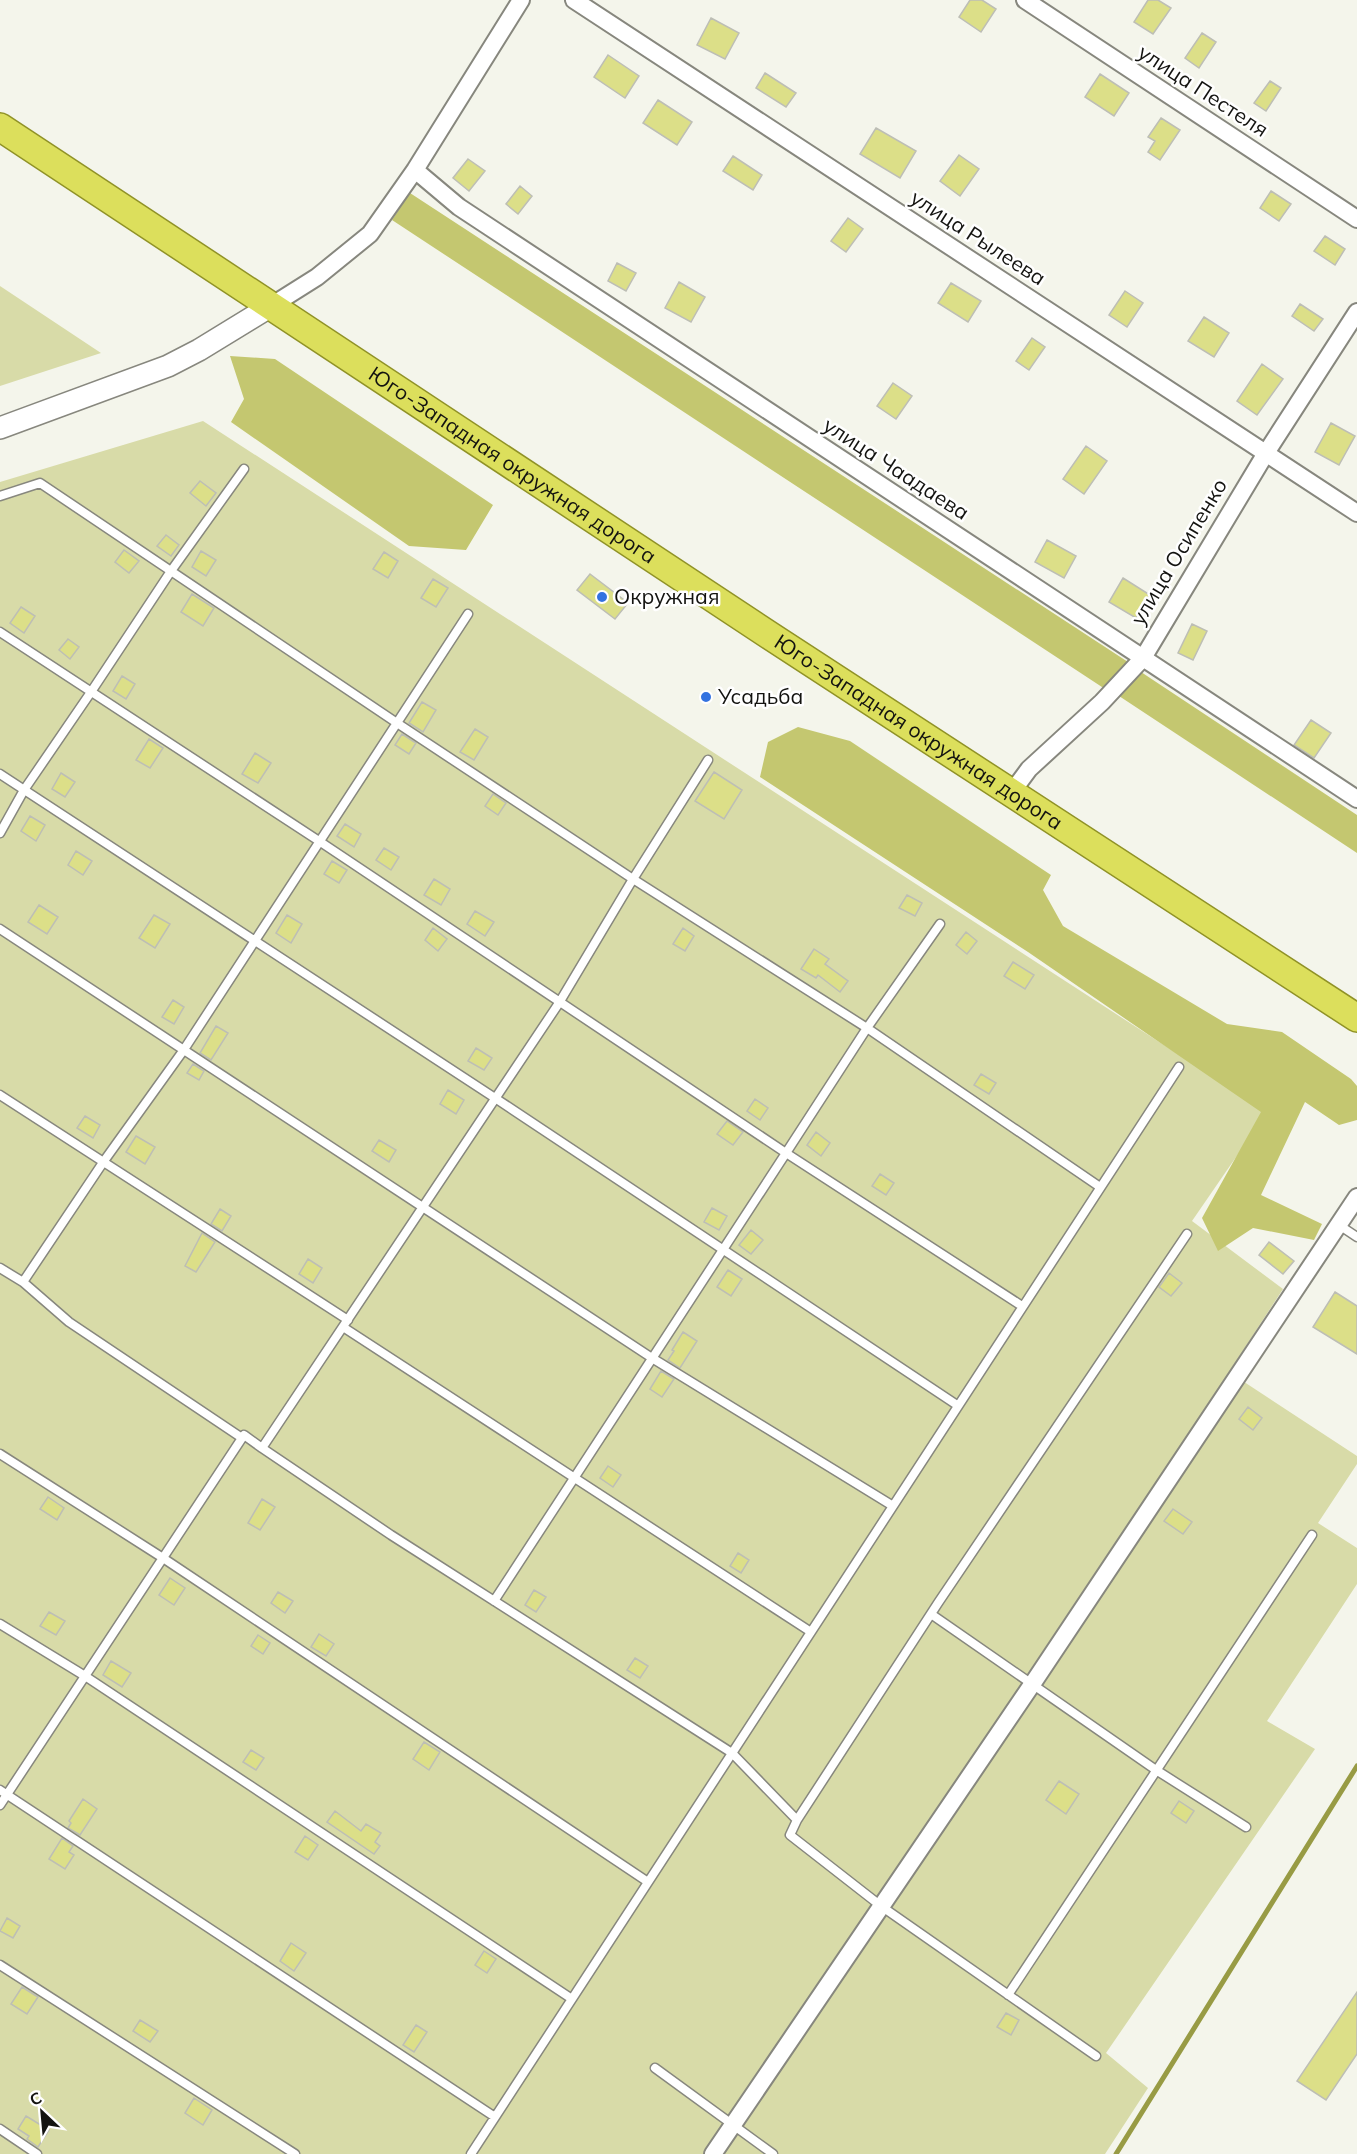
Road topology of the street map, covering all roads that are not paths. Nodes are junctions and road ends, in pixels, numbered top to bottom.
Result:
1 (521, 0) edge
2 (574, 0) edge
3 (1029, 1) edge
4 (0, 127) edge
5 (415, 170) junction
6 (1357, 219) edge
7 (271, 306) junction
8 (1357, 312) edge
9 (0, 428) edge
10 (1266, 453) junction
11 (244, 469) dead end
12 (0, 496) edge
13 (1357, 513) edge
14 (171, 571) junction
15 (468, 614) dead end
16 (0, 632) edge
17 (1143, 658) junction
18 (91, 692) junction
19 (397, 723) junction
20 (708, 760) dead end
21 (0, 774) edge
22 (24, 790) junction
23 (1012, 792) junction
24 (1357, 800) edge
25 (0, 833) edge
26 (319, 842) junction
27 (633, 879) junction
28 (940, 924) dead end
29 (0, 929) edge
30 (254, 940) junction
31 (559, 1003) junction
32 (1357, 1018) edge
33 (867, 1028) junction
34 (183, 1051) junction
35 (1179, 1067) dead end
36 (0, 1095) edge
37 (495, 1098) junction
38 (786, 1153) junction
39 (104, 1161) junction
40 (1100, 1187) junction
41 (1357, 1197) edge
42 (423, 1206) junction
43 (1339, 1225) junction
44 (1188, 1234) dead end
45 (1357, 1237) edge
46 (722, 1249) junction
47 (0, 1268) edge
48 (23, 1282) junction
49 (1022, 1306) junction
50 (345, 1323) junction
51 (652, 1358) junction
52 (957, 1405) junction
53 (242, 1438) junction
54 (262, 1448) junction
55 (0, 1454) edge
56 (574, 1478) junction
57 (893, 1506) junction
58 (1311, 1535) dead end
59 (163, 1558) junction
60 (494, 1601) junction
61 (931, 1614) junction
62 (0, 1624) edge
63 (810, 1632) junction
64 (85, 1676) junction
65 (1033, 1683) junction
66 (732, 1753) junction
67 (1156, 1770) junction
68 (4, 1792) edge
69 (0, 1805) edge
70 (797, 1820) junction
71 (1246, 1827) dead end
72 (648, 1882) junction
73 (881, 1906) junction
74 (0, 1965) edge
75 (1008, 1995) junction
76 (572, 1999) junction
77 (1096, 2056) dead end
78 (655, 2068) dead end
79 (495, 2117) junction
80 (732, 2126) junction
81 (0, 2129) edge
82 (37, 2154) edge
83 (295, 2154) edge
84 (471, 2154) edge
85 (713, 2154) edge
86 (773, 2154) edge

1 - 5 street
2 - 10 street, улица Рылеева
3 - 6 street, улица Пестеля
4 - 7 highway, Юго-Западная окружная дорога
5 - 7 street
5 - 17 street, улица Чаадаева
7 - 9 street
7 - 23 highway, Юго-Западная окружная дорога
8 - 10 street, улица Осипенко
10 - 13 street, улица Рылеева
10 - 17 street, улица Осипенко
11 - 14 lane
12 - 14 lane
14 - 18 lane
14 - 19 lane
15 - 19 lane
16 - 18 lane
17 - 23 street, улица Осипенко
17 - 24 street, улица Чаадаева
18 - 22 lane
18 - 26 lane
19 - 26 lane
19 - 27 lane
20 - 27 lane
21 - 22 lane
22 - 25 lane
22 - 30 lane
23 - 32 highway, Юго-Западная окружная дорога
26 - 30 lane
26 - 31 lane
27 - 31 lane
27 - 33 lane
28 - 33 lane
29 - 34 lane
30 - 34 lane
30 - 37 lane
31 - 37 lane
31 - 38 lane
33 - 38 lane
33 - 40 lane
34 - 39 lane
34 - 42 lane
35 - 40 lane
36 - 39 lane
37 - 42 lane
37 - 46 lane
38 - 46 lane
38 - 49 lane
39 - 48 lane
39 - 50 lane
40 - 49 lane
41 - 43 street
42 - 50 lane
42 - 51 lane
43 - 45 lane
43 - 65 street
44 - 61 lane
46 - 51 lane
46 - 52 lane
47 - 48 lane
48 - 53 lane
49 - 52 lane
50 - 54 lane
50 - 56 lane
51 - 56 lane
51 - 57 lane
52 - 57 lane
53 - 54 lane
53 - 59 lane
54 - 60 lane
55 - 59 lane
56 - 60 lane
56 - 63 lane
57 - 63 lane
58 - 67 lane
59 - 64 lane
59 - 72 lane
60 - 66 lane
61 - 65 lane
61 - 70 lane
62 - 64 lane
63 - 66 lane
64 - 68 lane
64 - 76 lane
65 - 67 lane
65 - 73 street
66 - 70 lane
66 - 72 lane
67 - 71 lane
67 - 75 lane
68 - 69 lane
68 - 79 lane
70 - 73 lane
72 - 76 lane
73 - 75 lane
73 - 80 street
74 - 83 lane
75 - 77 lane
76 - 79 lane
78 - 80 lane
79 - 84 lane
80 - 85 street
80 - 86 lane
81 - 82 lane

